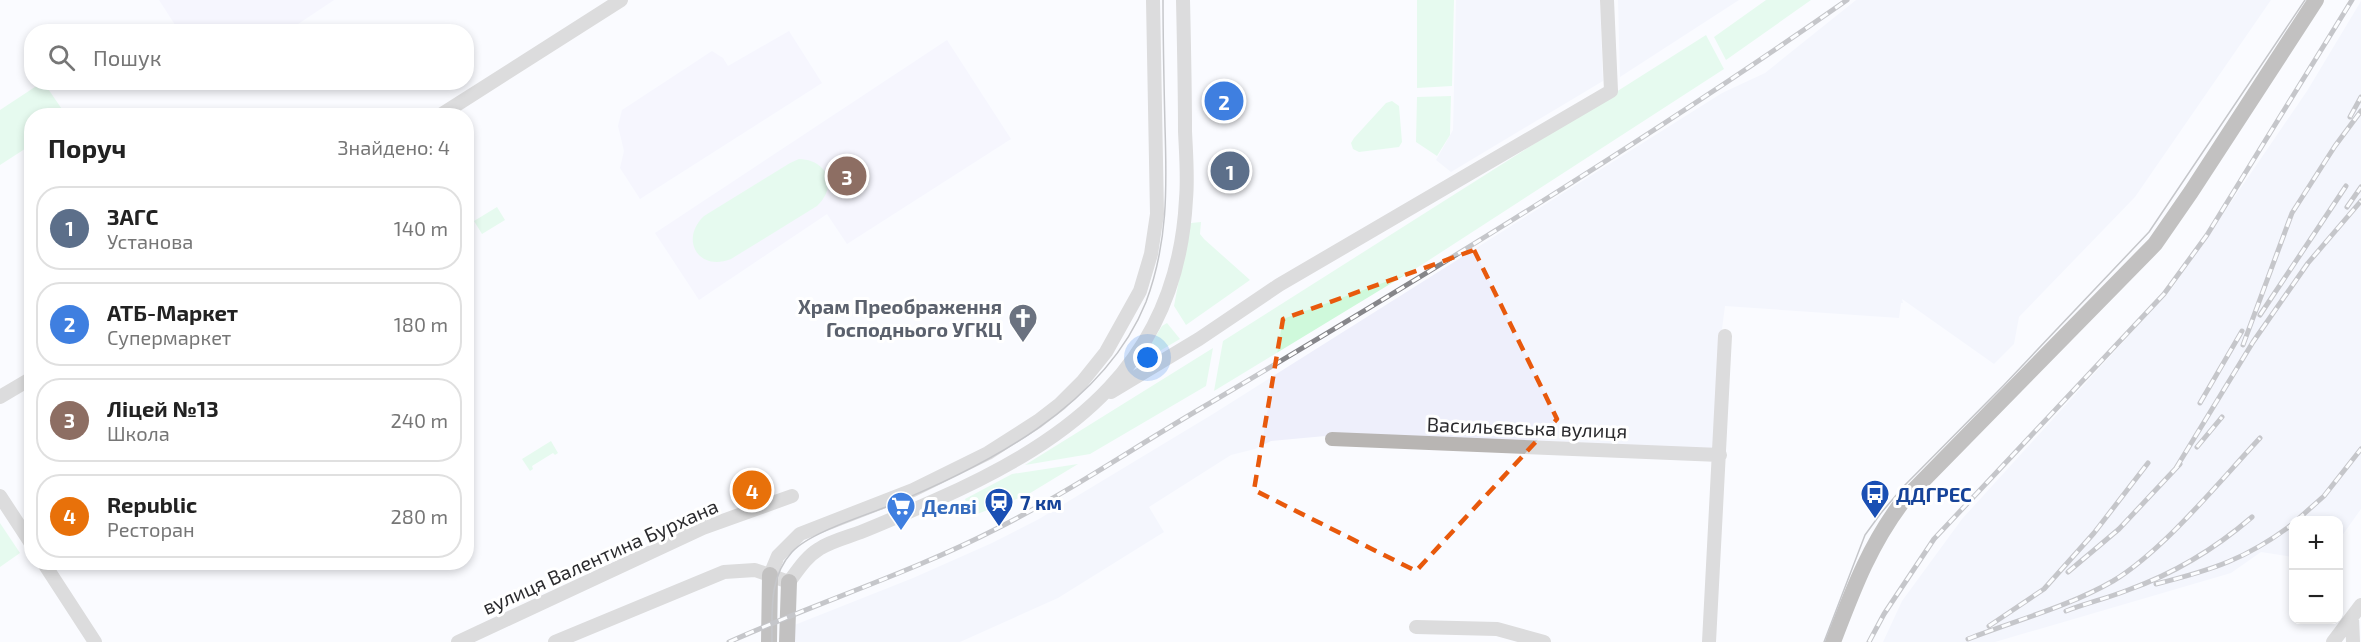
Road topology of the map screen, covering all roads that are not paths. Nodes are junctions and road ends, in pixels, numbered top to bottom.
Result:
1 (621, 0) edge
2 (1153, 0) edge
3 (1183, 0) edge
4 (1607, 0) edge
5 (2316, 0) edge
6 (452, 108) edge
7 (1725, 336) dead end
8 (24, 383) edge
9 (0, 397) edge
10 (1096, 401) junction
11 (1332, 439) dead end
12 (1719, 455) junction
13 (0, 495) edge
14 (792, 496) dead end
15 (24, 532) edge
16 (48, 570) edge
17 (770, 575) junction
18 (789, 582) junction
19 (2361, 605) edge
20 (2352, 617) junction
21 (1416, 627) dead end
22 (95, 642) edge
23 (458, 642) edge
24 (555, 642) edge
25 (769, 642) edge
26 (787, 642) edge
27 (1544, 642) edge
28 (1709, 642) edge
29 (1833, 642) edge
30 (2333, 642) edge
31 (2353, 642) edge

1 - 6 street
2 - 17 street
3 - 10 street
4 - 10 street
5 - 29 main road
7 - 12 street
8 - 9 street
10 - 18 street
11 - 12 street, Васильєвська вулиця
12 - 28 street
13 - 15 street
14 - 23 street, вулиця Валентина Бурхана
16 - 22 street
17 - 18 street
17 - 24 street
17 - 25 main road
18 - 26 main road
19 - 20 street
20 - 30 street
20 - 31 street
21 - 27 street

